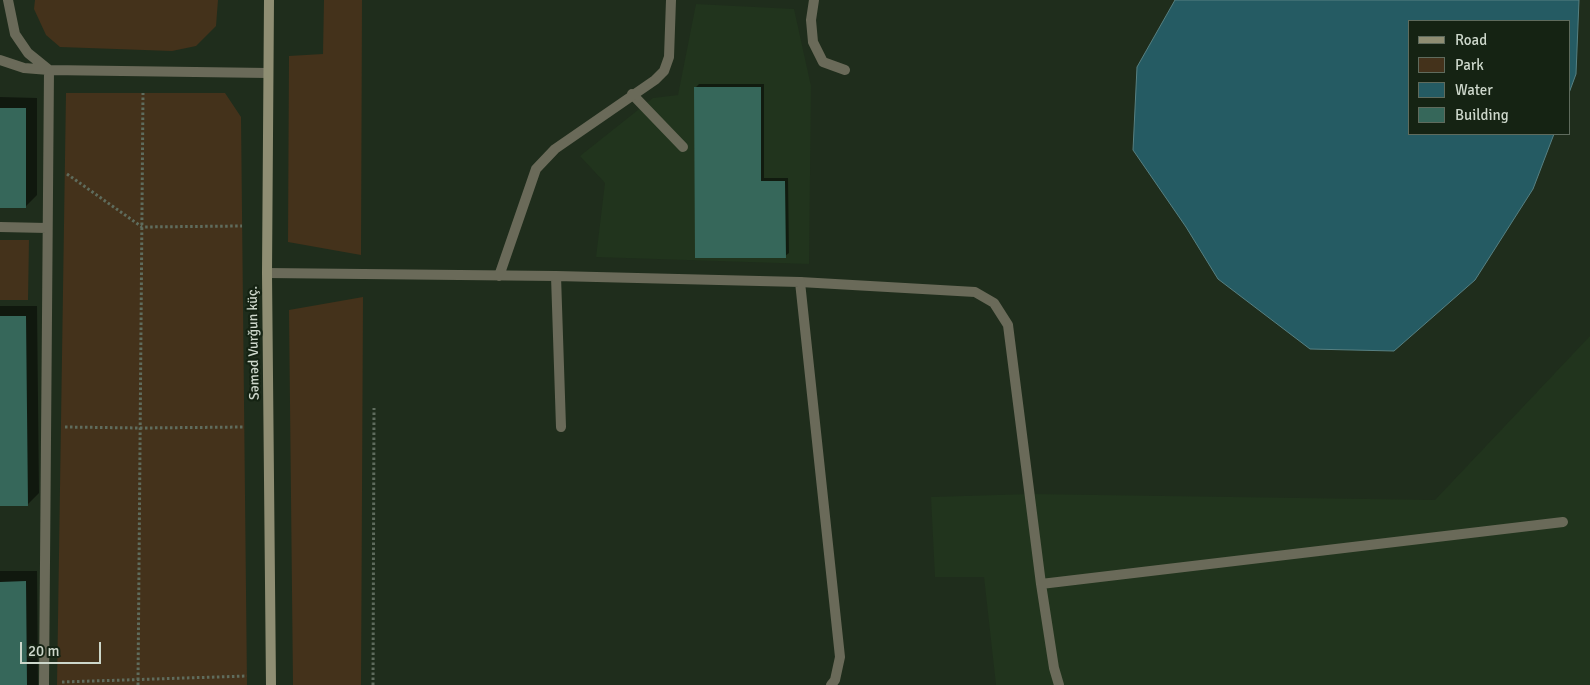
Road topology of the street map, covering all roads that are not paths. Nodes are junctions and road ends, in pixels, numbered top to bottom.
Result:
1 (8, 0) edge
2 (270, 0) edge
3 (671, 0) edge
4 (814, 0) edge
5 (0, 60) edge
6 (49, 70) junction
7 (844, 70) dead end
8 (268, 73) junction
9 (632, 94) junction
10 (683, 147) dead end
11 (0, 227) edge
12 (48, 228) junction
13 (267, 273) junction
14 (499, 276) junction
15 (556, 276) junction
16 (800, 282) junction
17 (561, 427) dead end
18 (1563, 522) dead end
19 (1041, 584) junction
20 (44, 685) edge
21 (271, 685) edge
22 (831, 685) edge
23 (1059, 685) edge

1 - 6 street
2 - 8 main road, Səməd Vurğun küç.
3 - 9 street
4 - 7 street
5 - 6 street
6 - 8 street
6 - 12 street
8 - 13 main road, Səməd Vurğun küç.
9 - 10 street
9 - 14 street
11 - 12 street
12 - 20 street
13 - 14 street
13 - 21 main road, Səməd Vurğun küç.
14 - 15 street
15 - 16 street
15 - 17 street
16 - 19 street
16 - 22 street
18 - 19 street
19 - 23 street

